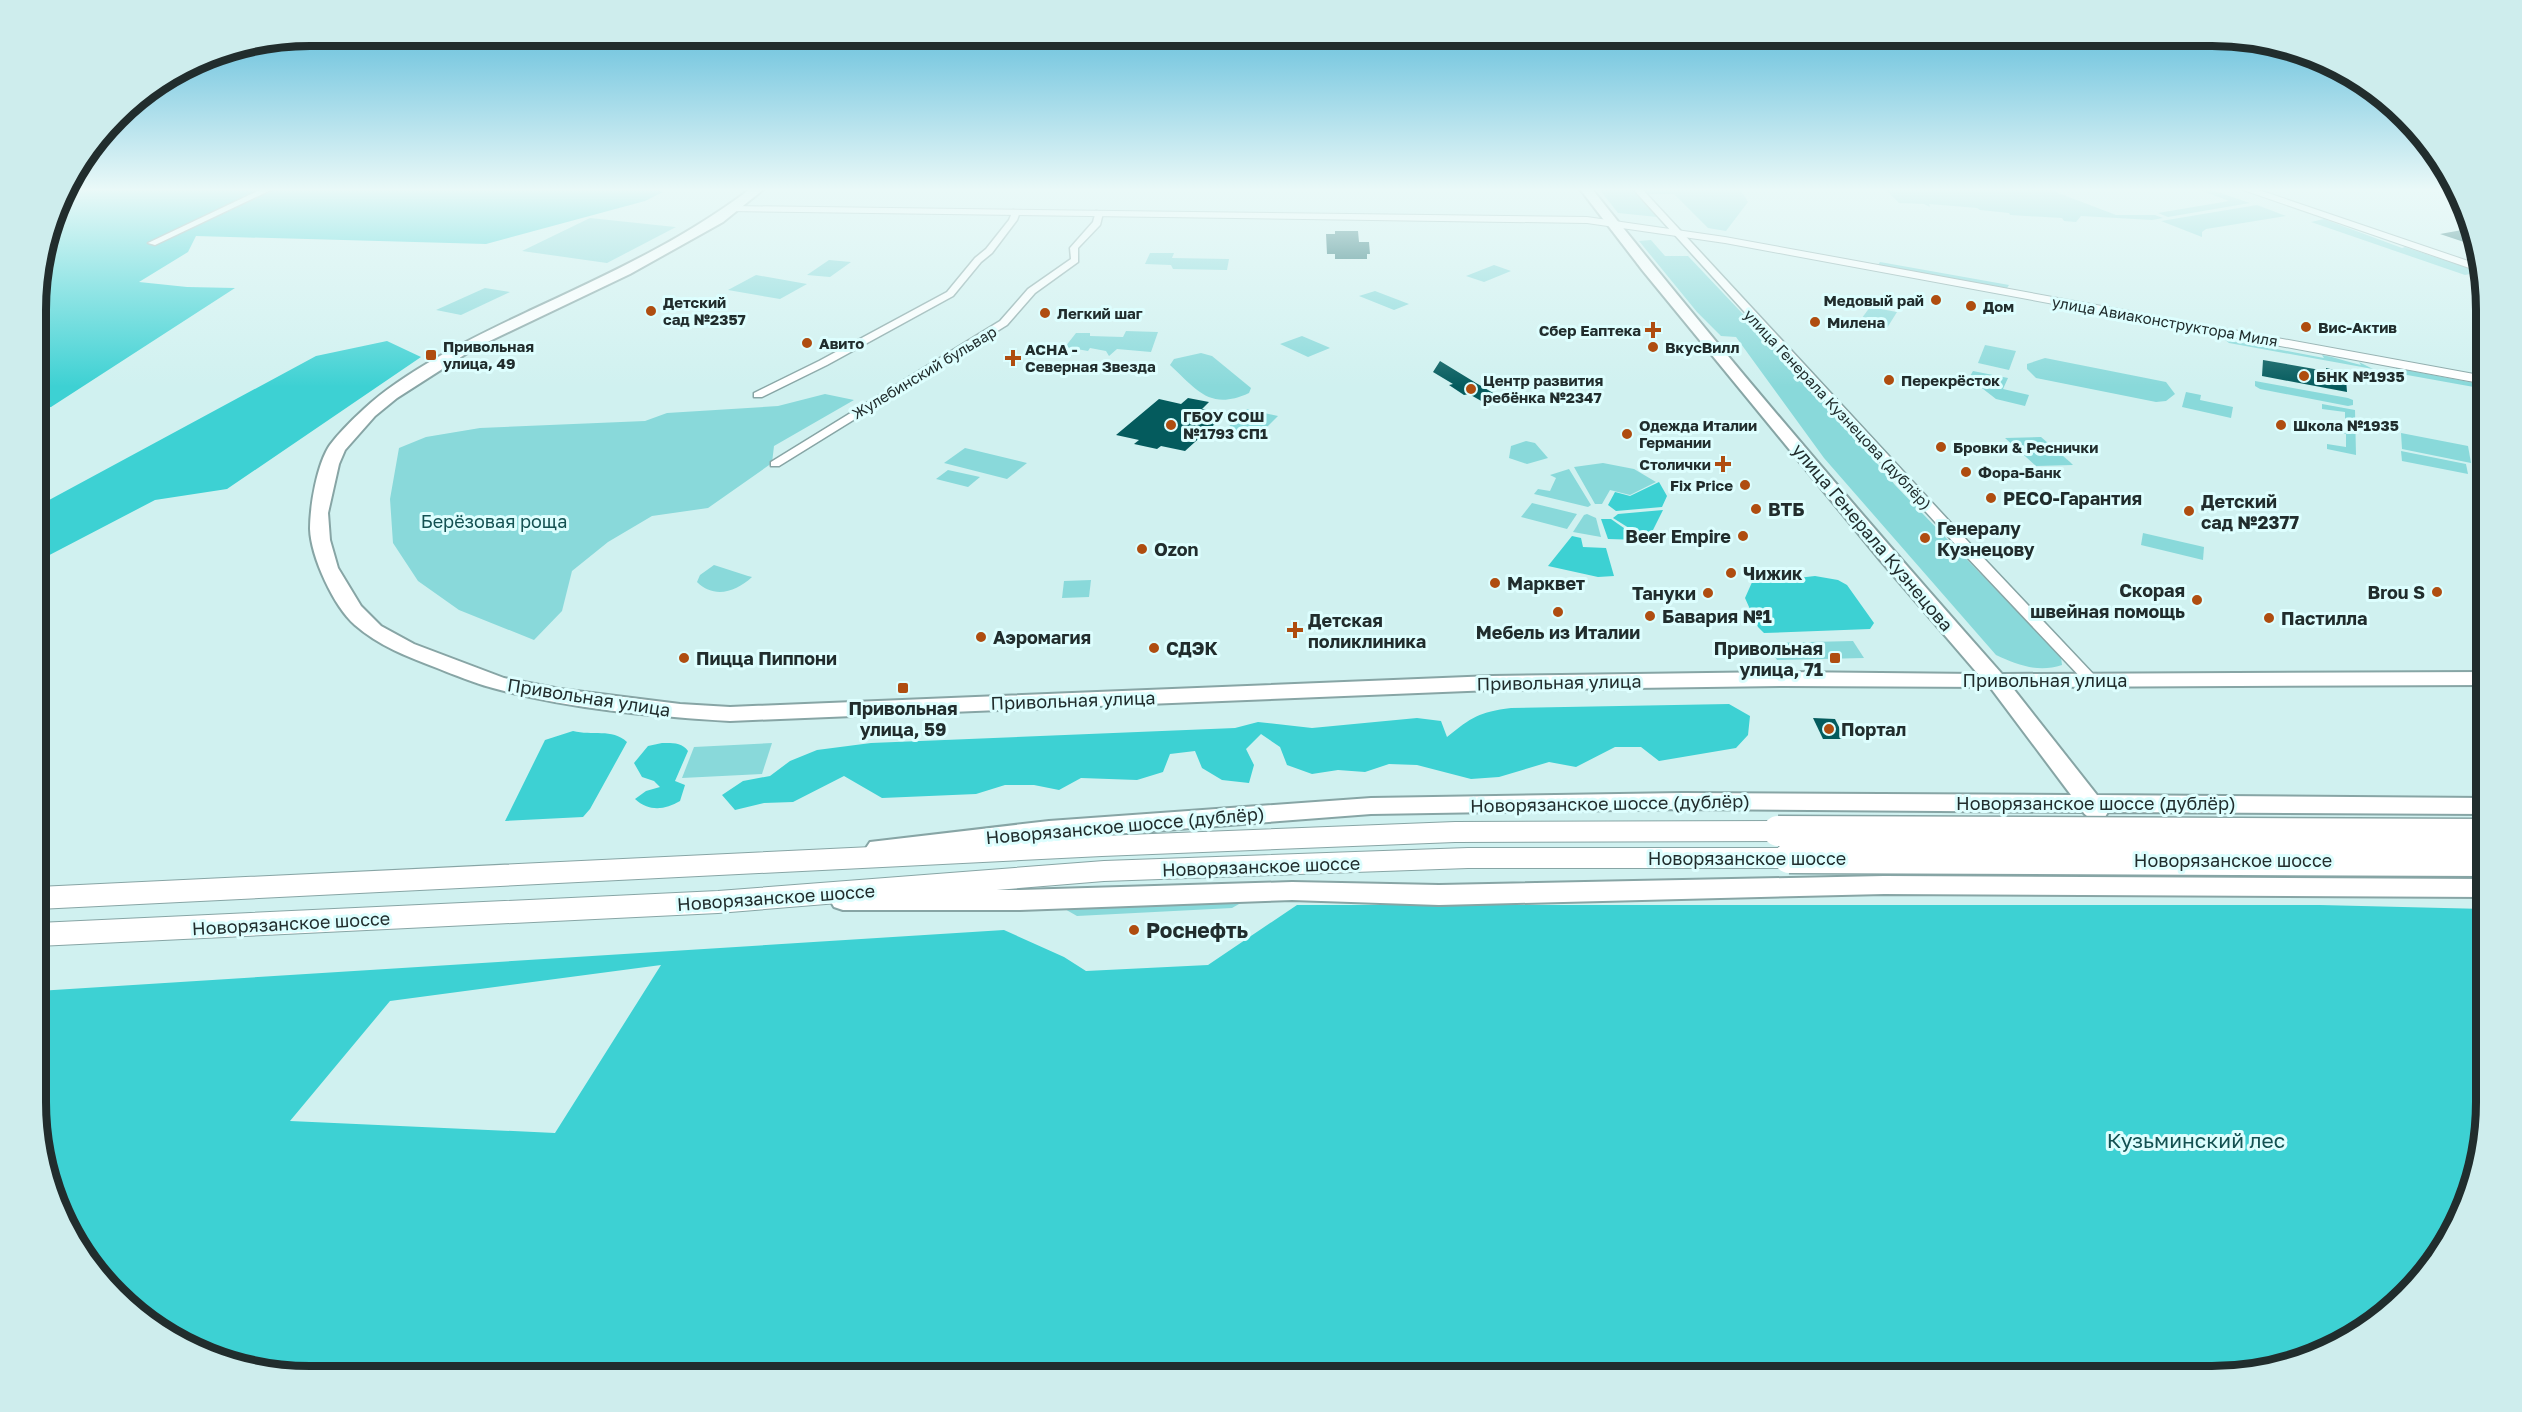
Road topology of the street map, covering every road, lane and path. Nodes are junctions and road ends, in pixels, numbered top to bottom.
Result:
1 (654, 255) edge
2 (984, 255) edge
3 (1075, 255) edge
4 (1638, 255) edge
5 (1698, 255) edge
6 (1802, 255) edge
7 (2439, 255) edge
8 (2471, 266) edge
9 (2476, 378) edge
10 (758, 395) dead end
11 (776, 464) dead end
12 (2476, 678) edge
13 (2091, 680) junction
14 (1996, 681) junction
15 (2089, 802) junction
16 (2222, 804) junction
17 (2476, 806) edge
18 (2476, 834) edge
19 (2476, 861) edge
20 (737, 863) junction
21 (2158, 886) junction
22 (2294, 887) junction
23 (2476, 888) edge
24 (46, 898) edge
25 (739, 900) junction
26 (46, 935) edge

1 - 14 main road, Привольная улица
2 - 10 street
3 - 11 street, Жулебинский бульвар
4 - 14 main road, улица Генерала Кузнецова
5 - 13 street, улица Генерала Кузнецова (дублёр)
6 - 9 street, улица Авиаконструктора Миля
7 - 8 street
12 - 13 main road, Привольная улица
13 - 14 main road, Привольная улица
14 - 15 main road, улица Генерала Кузнецова
15 - 16 main road, Новорязанское шоссе (дублёр)
15 - 20 main road, Новорязанское шоссе (дублёр)
15 - 21 main road, улица Генерала Кузнецова
16 - 17 main road, Новорязанское шоссе (дублёр)
16 - 22 main road
18 - 20 highway, Новорязанское шоссе, bridge
19 - 25 highway, Новорязанское шоссе, bridge
20 - 24 highway, Новорязанское шоссе
21 - 22 main road
21 - 25 main road
22 - 23 main road
25 - 26 highway, Новорязанское шоссе

